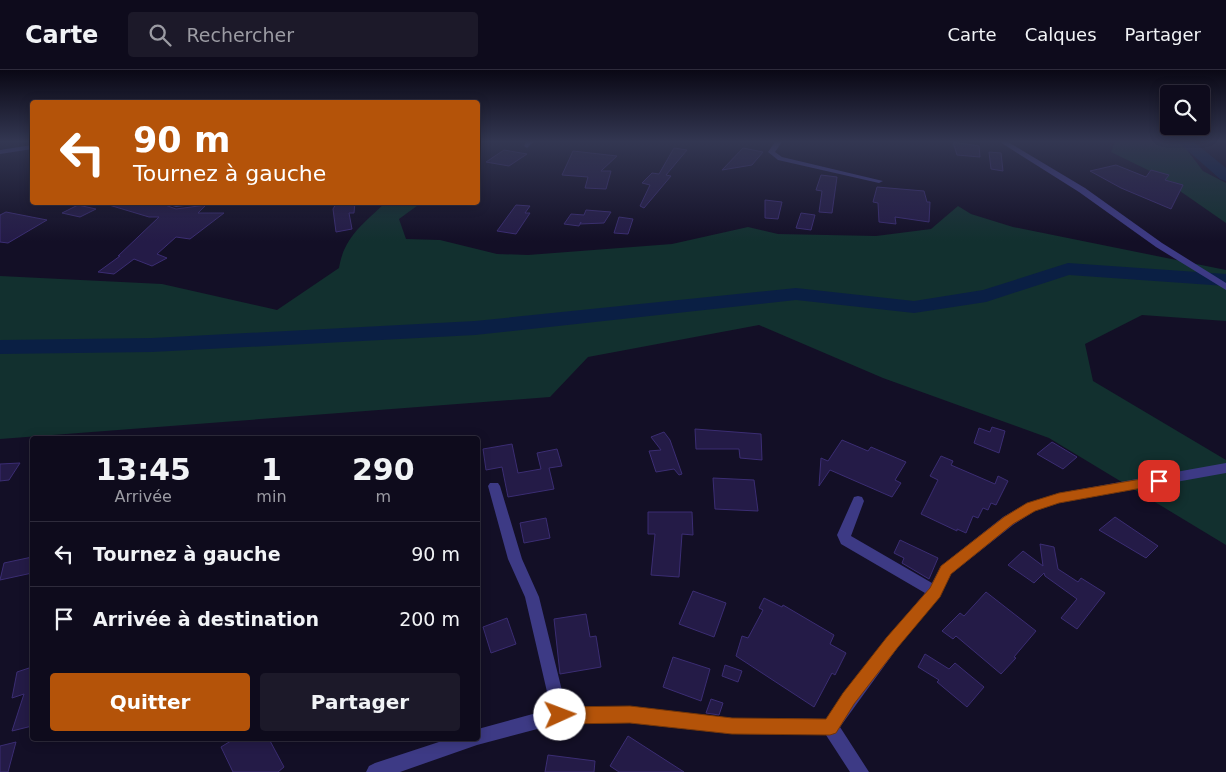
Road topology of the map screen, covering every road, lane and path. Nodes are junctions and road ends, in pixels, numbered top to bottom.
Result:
1 (851, 175) edge
2 (1057, 175) edge
3 (879, 181) dead end
4 (172, 205) edge
5 (186, 205) edge
6 (1226, 287) edge
7 (1226, 468) edge
8 (494, 486) dead end
9 (858, 501) dead end
10 (935, 592) junction
11 (560, 715) junction
12 (830, 727) junction
13 (480, 736) edge
14 (465, 741) edge
15 (375, 772) edge
16 (860, 772) edge

1 - 3 street
2 - 6 street
4 - 5 street
7 - 10 street
8 - 11 street
9 - 10 street
10 - 12 street
11 - 12 street
11 - 13 street
12 - 16 street
14 - 15 street

